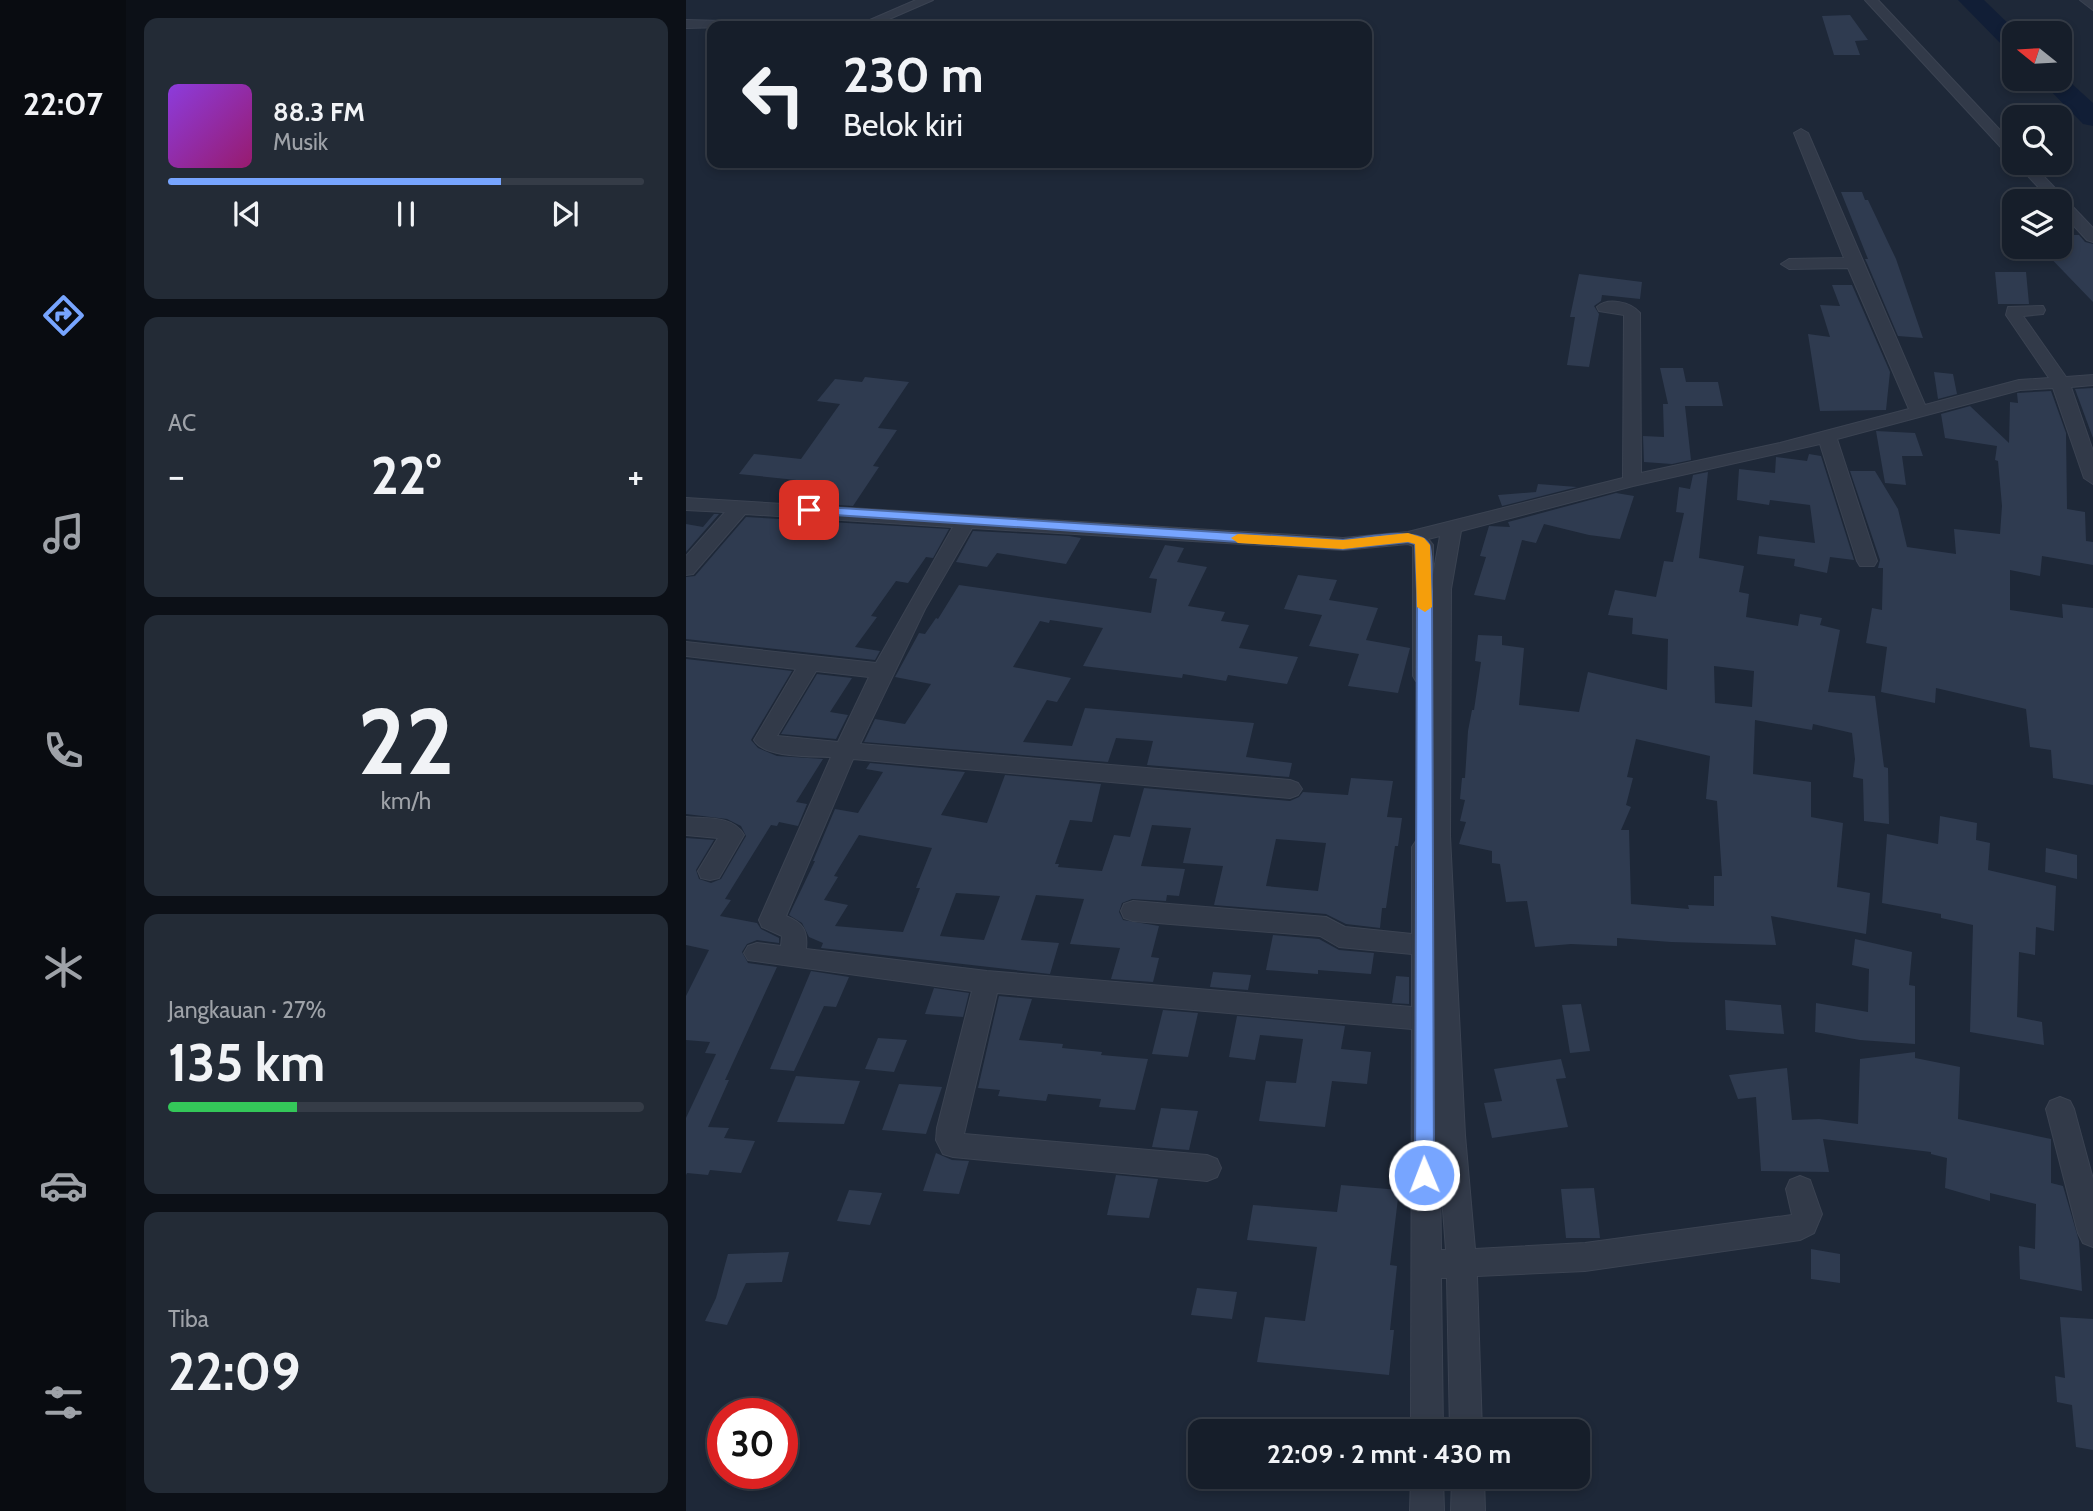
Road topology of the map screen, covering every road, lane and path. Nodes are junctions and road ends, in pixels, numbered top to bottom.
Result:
1 (927, 0) edge
2 (1871, 0) edge
3 (2086, 0) edge
4 (2093, 6) edge
5 (874, 21) edge
6 (686, 24) edge
7 (707, 25) edge
8 (1801, 133) dead end
9 (2002, 140) edge
10 (2035, 175) edge
11 (2048, 189) edge
12 (2072, 214) edge
13 (2093, 237) edge
14 (1854, 263) junction
15 (1789, 264) dead end
16 (1605, 307) dead end
17 (2037, 310) dead end
18 (2093, 380) edge
19 (2060, 381) junction
20 (1919, 412) junction
21 (1827, 436) junction
22 (2093, 478) edge
23 (1632, 481) junction
24 (686, 504) edge
25 (741, 506) junction
26 (967, 520) junction
27 (1432, 531) junction
28 (1867, 561) dead end
29 (686, 569) edge
30 (1433, 590) junction
31 (686, 649) edge
32 (811, 661) junction
33 (884, 671) junction
34 (845, 751) junction
35 (1290, 789) dead end
36 (686, 826) edge
37 (710, 871) dead end
38 (1133, 911) dead end
39 (1423, 945) junction
40 (757, 953) dead end
41 (793, 956) junction
42 (987, 982) junction
43 (1423, 1019) junction
44 (2060, 1108) dead end
45 (1207, 1168) dead end
46 (1800, 1189) dead end
47 (2093, 1233) edge
48 (1447, 1264) junction
49 (1429, 1419) edge
50 (1465, 1419) edge
51 (1427, 1489) edge
52 (1468, 1489) edge
53 (1427, 1511) edge
54 (1468, 1511) edge

1 - 5 street
2 - 9 street
3 - 4 street
6 - 7 street
8 - 14 street
10 - 11 street
12 - 13 street
14 - 15 street
14 - 20 street
16 - 23 street
17 - 19 street
18 - 19 street
19 - 20 street
19 - 22 street
20 - 21 street
21 - 23 street
21 - 28 street
23 - 27 street
24 - 25 street
25 - 26 street
25 - 29 street
26 - 27 street
26 - 33 street
27 - 30 street
27 - 30 street
30 - 39 street
30 - 48 street
31 - 32 street
32 - 33 street
32 - 34 street
33 - 34 street
34 - 35 street
34 - 41 street
36 - 37 street
38 - 39 street
39 - 43 street
40 - 41 street
41 - 42 street
42 - 43 street
42 - 45 street
43 - 48 street
44 - 47 street
46 - 48 street
48 - 49 street
48 - 50 street
51 - 53 street
52 - 54 street

